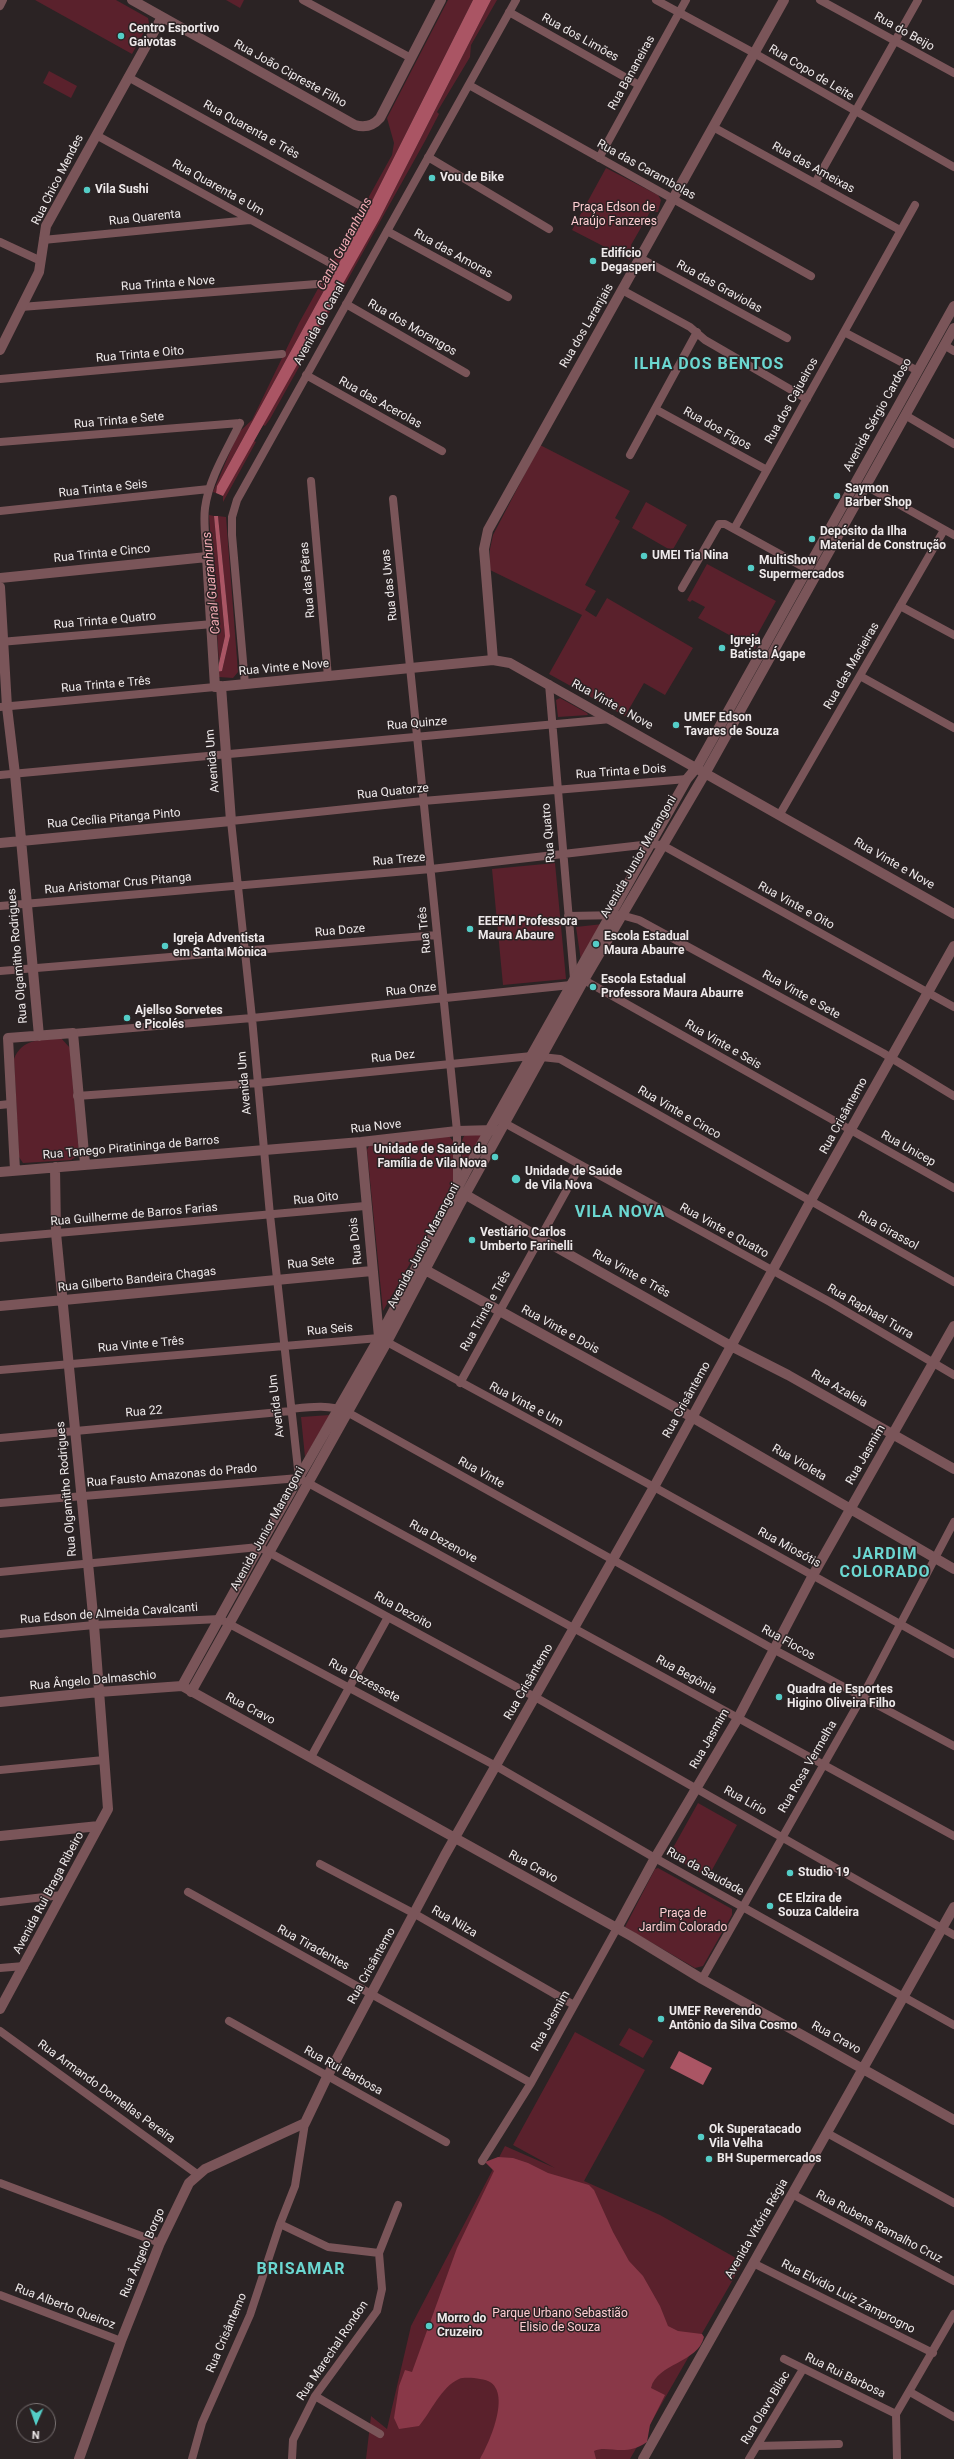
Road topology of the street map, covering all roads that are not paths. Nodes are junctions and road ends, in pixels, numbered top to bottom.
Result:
1 (4, 0) edge
2 (132, 0) edge
3 (303, 0) edge
4 (441, 0) edge
5 (516, 0) edge
6 (656, 0) edge
7 (686, 0) edge
8 (784, 0) edge
9 (820, 0) edge
10 (918, 0) edge
11 (0, 6) edge
12 (510, 12) junction
13 (679, 13) junction
14 (162, 17) junction
15 (894, 40) junction
16 (754, 53) junction
17 (411, 58) junction
18 (954, 73) edge
19 (128, 77) junction
20 (469, 85) junction
21 (639, 85) junction
22 (856, 113) junction
23 (713, 127) junction
24 (96, 135) junction
25 (428, 157) junction
26 (599, 158) junction
27 (954, 168) edge
28 (815, 183) junction
29 (674, 199) junction
30 (915, 205) dead end
31 (361, 206) dead end
32 (250, 220) junction
33 (549, 229) dead end
34 (900, 230) junction
35 (387, 231) junction
36 (43, 240) junction
37 (0, 242) edge
38 (640, 258) junction
39 (41, 261) junction
40 (330, 263) dead end
41 (811, 276) dead end
42 (317, 284) dead end
43 (622, 290) junction
44 (508, 297) dead end
45 (346, 304) junction
46 (954, 306) edge
47 (22, 307) junction
48 (954, 328) edge
49 (697, 332) junction
50 (844, 332) junction
51 (787, 338) dead end
52 (935, 340) junction
53 (944, 345) junction
54 (0, 350) edge
55 (954, 351) edge
56 (282, 354) dead end
57 (918, 372) junction
58 (466, 373) dead end
59 (306, 375) junction
60 (927, 377) junction
61 (0, 379) edge
62 (807, 399) junction
63 (655, 408) junction
64 (901, 412) junction
65 (0, 442) edge
66 (954, 444) edge
67 (877, 445) junction
68 (886, 450) junction
69 (442, 451) dead end
70 (630, 455) dead end
71 (767, 470) junction
72 (856, 480) junction
73 (311, 481) dead end
74 (866, 486) junction
75 (209, 489) junction
76 (393, 499) dead end
77 (0, 512) edge
78 (734, 529) junction
79 (944, 530) junction
80 (954, 535) edge
81 (825, 537) junction
82 (834, 542) junction
83 (207, 557) junction
84 (807, 569) junction
85 (817, 574) junction
86 (0, 578) edge
87 (0, 587) edge
88 (682, 588) dead end
89 (900, 606) junction
90 (213, 624) junction
91 (954, 635) edge
92 (770, 636) junction
93 (779, 641) junction
94 (1, 642) edge
95 (493, 660) junction
96 (753, 666) junction
97 (411, 668) junction
98 (762, 672) junction
99 (860, 676) junction
100 (328, 677) junction
101 (245, 684) junction
102 (549, 684) junction
103 (218, 686) junction
104 (3, 707) edge
105 (612, 719) junction
106 (552, 724) junction
107 (954, 728) edge
108 (417, 736) junction
109 (225, 755) junction
110 (697, 767) junction
111 (706, 772) junction
112 (15, 774) junction
113 (0, 775) edge
114 (687, 779) junction
115 (557, 789) junction
116 (423, 801) junction
117 (780, 814) junction
118 (231, 821) junction
119 (21, 841) junction
120 (0, 843) edge
121 (656, 844) junction
122 (562, 855) junction
123 (431, 869) junction
124 (238, 887) junction
125 (26, 904) junction
126 (0, 906) edge
127 (954, 914) edge
128 (616, 915) junction
129 (568, 916) junction
130 (437, 935) junction
131 (954, 946) edge
132 (245, 951) junction
133 (32, 968) junction
134 (0, 971) edge
135 (577, 982) junction
136 (929, 992) junction
137 (444, 999) junction
138 (954, 1007) edge
139 (252, 1018) junction
140 (72, 1033) junction
141 (39, 1036) junction
142 (4, 1039) edge
143 (532, 1056) junction
144 (543, 1056) junction
145 (891, 1058) junction
146 (450, 1063) junction
147 (258, 1083) junction
148 (77, 1096) junction
149 (954, 1096) edge
150 (5, 1105) edge
151 (501, 1121) junction
152 (457, 1131) junction
153 (495, 1131) junction
154 (850, 1131) junction
155 (361, 1142) junction
156 (263, 1150) junction
157 (85, 1164) junction
158 (580, 1166) junction
159 (55, 1167) junction
160 (14, 1170) junction
161 (0, 1172) edge
162 (954, 1188) edge
163 (461, 1192) junction
164 (810, 1202) junction
165 (365, 1206) junction
166 (270, 1216) junction
167 (56, 1233) junction
168 (0, 1238) edge
169 (540, 1238) junction
170 (420, 1267) junction
171 (372, 1271) junction
172 (773, 1272) junction
173 (276, 1280) junction
174 (954, 1282) edge
175 (63, 1301) junction
176 (0, 1306) edge
177 (500, 1312) junction
178 (954, 1326) edge
179 (383, 1340) junction
180 (284, 1346) junction
181 (731, 1346) junction
182 (934, 1363) junction
183 (68, 1365) junction
184 (0, 1370) edge
185 (954, 1375) edge
186 (460, 1383) junction
187 (291, 1410) junction
188 (343, 1410) junction
189 (692, 1417) junction
190 (75, 1431) junction
191 (893, 1435) junction
192 (0, 1438) edge
193 (954, 1469) edge
194 (299, 1478) junction
195 (309, 1482) junction
196 (654, 1487) junction
197 (80, 1496) junction
198 (0, 1503) edge
199 (851, 1508) junction
200 (954, 1522) edge
201 (258, 1547) junction
202 (270, 1552) junction
203 (936, 1558) junction
204 (613, 1559) junction
205 (87, 1564) junction
206 (954, 1569) edge
207 (0, 1572) edge
208 (813, 1575) junction
209 (388, 1617) junction
210 (220, 1619) junction
211 (230, 1624) junction
212 (901, 1624) junction
213 (94, 1625) junction
214 (574, 1628) junction
215 (0, 1634) edge
216 (773, 1649) junction
217 (954, 1654) edge
218 (351, 1687) junction
219 (187, 1689) junction
220 (99, 1692) junction
221 (536, 1697) junction
222 (862, 1697) junction
223 (0, 1702) edge
224 (738, 1718) junction
225 (954, 1746) edge
226 (311, 1757) junction
227 (104, 1760) junction
228 (823, 1765) junction
229 (496, 1766) junction
230 (0, 1770) edge
231 (697, 1788) junction
232 (108, 1809) joint
233 (99, 1826) junction
234 (0, 1836) edge
235 (783, 1836) junction
236 (954, 1836) edge
237 (456, 1838) junction
238 (655, 1858) junction
239 (320, 1864) dead end
240 (188, 1892) dead end
241 (62, 1895) junction
242 (0, 1902) edge
243 (742, 1906) junction
244 (954, 1907) edge
245 (415, 1914) junction
246 (617, 1928) junction
247 (943, 1928) junction
248 (954, 1934) edge
249 (24, 1966) junction
250 (0, 1968) edge
251 (702, 1979) junction
252 (371, 1994) junction
253 (903, 1996) junction
254 (574, 2005) junction
255 (0, 2009) edge
256 (229, 2021) dead end
257 (954, 2025) edge
258 (0, 2031) edge
259 (864, 2069) junction
260 (327, 2076) junction
261 (531, 2083) junction
262 (954, 2120) edge
263 (305, 2123) junction
264 (827, 2133) junction
265 (446, 2142) dead end
266 (482, 2161) dead end
267 (197, 2174) junction
268 (0, 2183) edge
269 (792, 2194) junction
270 (954, 2203) edge
271 (398, 2206) dead end
272 (280, 2224) junction
273 (160, 2243) junction
274 (379, 2254) junction
275 (753, 2262) junction
276 (954, 2281) edge
277 (0, 2295) edge
278 (954, 2314) edge
279 (121, 2341) junction
280 (933, 2353) junction
281 (784, 2359) dead end
282 (803, 2369) junction
283 (910, 2392) junction
284 (315, 2396) junction
285 (896, 2414) junction
286 (954, 2417) edge
287 (380, 2434) dead end
288 (839, 2444) dead end
289 (757, 2446) junction
290 (79, 2459) edge
291 (192, 2459) edge
292 (292, 2459) edge
293 (643, 2459) edge
294 (749, 2459) edge
295 (897, 2459) edge

1 - 11 street
2 - 14 street, Rua João Cipreste Filho
3 - 17 street
4 - 17 street
5 - 12 street, Avenida do Canal
6 - 13 street, Rua Copo de Leite
7 - 13 street, Rua Bananeiras
8 - 16 street, Rua dos Laranjais
9 - 15 street, Rua do Beijo
10 - 15 street
12 - 20 street, Avenida do Canal
12 - 21 street, Rua dos Limões
13 - 16 street, Rua Copo de Leite
13 - 21 street, Rua Bananeiras
14 - 17 street, Rua João Cipreste Filho
14 - 19 street, Rua Chico Mendes
15 - 18 street, Rua do Beijo
15 - 22 street
16 - 22 street, Rua Copo de Leite
16 - 23 street, Rua dos Laranjais
19 - 24 street, Rua Chico Mendes
19 - 31 street, Rua Quarenta e Três
20 - 25 street, Avenida do Canal
20 - 26 street, Rua das Carambolas
21 - 26 street, Rua Bananeiras
22 - 27 street, Rua Copo de Leite
22 - 28 street
23 - 28 street, Rua das Ameixas
23 - 29 street, Rua dos Laranjais
24 - 32 street, Rua Quarenta e Um
24 - 36 street, Rua Chico Mendes
25 - 33 street
25 - 35 street, Avenida do Canal
26 - 29 street, Rua das Carambolas
28 - 34 street, Rua das Ameixas
29 - 38 street, Rua dos Laranjais
29 - 41 street, Rua das Carambolas
30 - 34 street, Rua dos Cajueiros
32 - 36 street, Rua Quarenta
32 - 40 street, Rua Quarenta e Um
34 - 50 street, Rua dos Cajueiros
35 - 44 street, Rua das Amoras
35 - 45 street, Avenida do Canal
36 - 39 street, Rua Chico Mendes
37 - 39 street
38 - 43 street, Rua dos Laranjais
38 - 51 street, Rua das Graviolas
39 - 47 street, Rua Chico Mendes
42 - 47 street, Rua Trinta e Nove
43 - 49 street
43 - 95 street, Rua dos Laranjais
45 - 58 street, Rua dos Morangos
45 - 59 street, Avenida do Canal
46 - 52 street, Avenida Sérgio Cardoso
47 - 54 street, Rua Chico Mendes
48 - 53 street, Avenida Sérgio Cardoso
49 - 62 street
49 - 63 street
50 - 57 street
50 - 62 street, Rua dos Cajueiros
52 - 53 street
52 - 57 street, Avenida Sérgio Cardoso
53 - 55 street
53 - 60 street, Avenida Sérgio Cardoso
56 - 61 street, Rua Trinta e Oito
57 - 60 street
57 - 64 street, Avenida Sérgio Cardoso
59 - 69 street, Rua das Acerolas
59 - 101 street, Avenida do Canal
60 - 64 street, Avenida Sérgio Cardoso
62 - 71 street, Rua dos Cajueiros
63 - 70 street
63 - 71 street, Rua dos Figos
64 - 66 street
64 - 67 street, Avenida Sérgio Cardoso
64 - 68 street, Avenida Sérgio Cardoso
65 - 75 street, Rua Trinta e Sete
67 - 68 street
67 - 72 street, Avenida Sérgio Cardoso
68 - 74 street, Avenida Sérgio Cardoso
71 - 78 street, Rua dos Cajueiros
72 - 74 street
72 - 81 street, Avenida Sérgio Cardoso
73 - 100 street, Rua das Pêras
74 - 79 street
74 - 82 street, Avenida Sérgio Cardoso
75 - 77 street, Rua Trinta e Seis
75 - 83 street
76 - 97 street, Rua das Uvas
78 - 84 street
78 - 88 street
79 - 80 street
79 - 89 street, Rua das Macieiras
81 - 82 street
81 - 84 street, Avenida Sérgio Cardoso
82 - 85 street, Avenida Sérgio Cardoso
83 - 86 street, Rua Trinta e Cinco
83 - 90 street
84 - 85 street
84 - 92 street, Avenida Sérgio Cardoso
85 - 93 street, Avenida Sérgio Cardoso
87 - 94 street, Rua Olgamitho Rodrigues
89 - 91 street
89 - 99 street, Rua das Macieiras
90 - 94 street, Rua Trinta e Quatro
90 - 103 street
92 - 93 street
92 - 96 street, Avenida Sérgio Cardoso
93 - 98 street, Avenida Sérgio Cardoso
94 - 104 street, Rua Olgamitho Rodrigues
95 - 97 street, Rua Vinte e Nove
95 - 102 street, Rua Vinte e Nove
96 - 98 street
96 - 110 street, Avenida Sérgio Cardoso
97 - 100 street, Rua Vinte e Nove
97 - 108 street, Rua Três
98 - 111 street, Avenida Sérgio Cardoso
99 - 107 street
99 - 117 street, Rua das Macieiras
100 - 101 street, Rua Vinte e Nove
101 - 103 street, Rua Vinte e Nove
102 - 105 street, Rua Vinte e Nove
102 - 106 street, Rua Quatro
103 - 104 street, Rua Trinta e Três
103 - 109 street, Avenida Um
104 - 112 street, Rua Olgamitho Rodrigues
105 - 106 street, Rua Quinze
105 - 110 street, Rua Vinte e Nove
106 - 108 street, Rua Quinze
106 - 115 street, Rua Quatro
108 - 109 street, Rua Quinze
108 - 116 street, Rua Três
109 - 112 street, Rua Quinze
109 - 118 street, Avenida Um
110 - 111 street, Rua Vinte e Nove
110 - 114 street, Avenida Junior Marangoni
111 - 117 street, Rua Vinte e Nove
111 - 121 street, Avenida Junior Marangoni
112 - 113 street, Rua Quinze
112 - 119 street, Rua Olgamitho Rodrigues
114 - 115 street, Rua Trinta e Dois
114 - 121 street, Avenida Junior Marangoni
115 - 116 street, Rua Quatorze
115 - 122 street, Rua Quatro
116 - 118 street, Rua Quatorze
116 - 123 street, Rua Três
117 - 127 street, Rua Vinte e Nove
118 - 119 street, Rua Cecília Pitanga Pinto
118 - 124 street, Avenida Um
119 - 120 street, Rua Cecília Pitanga Pinto
119 - 125 street, Rua Olgamitho Rodrigues
121 - 122 street, Rua Treze
121 - 128 street, Avenida Junior Marangoni
121 - 136 street, Rua Vinte e Oito
122 - 123 street, Rua Treze
122 - 129 street, Rua Quatro
123 - 124 street, Rua Treze
123 - 130 street, Rua Três
124 - 125 street, Rua Aristomar Crus Pitanga
124 - 132 street, Avenida Um
125 - 126 street, Rua Aristomar Crus Pitanga
125 - 133 street, Rua Olgamitho Rodrigues
128 - 129 street, Rua Vinte e Sete
128 - 135 street, Avenida Junior Marangoni
128 - 145 street, Rua Vinte e Sete
129 - 135 street, Rua Quatro
130 - 132 street, Rua Doze
130 - 137 street, Rua Três
131 - 136 street, Rua Crisântemo
132 - 133 street, Rua Doze
132 - 139 street, Avenida Um
133 - 134 street, Rua Doze
133 - 141 street, Rua Olgamitho Rodrigues
135 - 137 street, Rua Onze
135 - 143 street, Avenida Junior Marangoni
135 - 144 street, Avenida Junior Marangoni
135 - 154 street, Rua Vinte e Seis
136 - 138 street, Rua Vinte e Oito
136 - 145 street, Rua Crisântemo
137 - 139 street, Rua Onze
137 - 146 street, Rua Três
139 - 140 street, Rua Onze
139 - 147 street, Avenida Um
140 - 141 street
140 - 148 street
141 - 142 street
142 - 150 street
143 - 144 street, Rua Vinte e Cinco
143 - 146 street, Rua Dez
143 - 151 street, Avenida Junior Marangoni
144 - 151 street, Avenida Junior Marangoni
144 - 164 street, Rua Vinte e Cinco
145 - 149 street, Rua Vinte e Sete
145 - 154 street, Rua Crisântemo
146 - 147 street, Rua Dez
146 - 152 street, Rua Três
147 - 148 street, Rua Dez
147 - 156 street, Avenida Um
148 - 157 street
150 - 160 street
151 - 153 street, Avenida Junior Marangoni
151 - 158 street, Rua Vinte e Quatro
152 - 153 street, Rua Nove
152 - 155 street, Rua Nove
152 - 163 street, Rua Três
153 - 163 street, Avenida Junior Marangoni
154 - 162 street, Rua Unicep
154 - 164 street, Rua Crisântemo
155 - 156 street, Rua Nove
155 - 165 street, Rua Dois
156 - 157 street, Rua Tanego Piratininga de Barros
156 - 166 street, Avenida Um
157 - 159 street, Rua Tanego Piratininga de Barros
158 - 169 street, Rua Trinta e Três
158 - 172 street, Rua Vinte e Quatro
159 - 160 street, Rua Tanego Piratininga de Barros
159 - 167 street, Rua Olgamitho Rodrigues
160 - 161 street, Rua Tanego Piratininga de Barros
163 - 169 street, Rua Vinte e Três
163 - 170 street, Avenida Junior Marangoni
164 - 172 street, Rua Crisântemo
164 - 174 street, Rua Girassol
165 - 166 street, Rua Oito
165 - 171 street, Rua Dois
166 - 167 street, Rua Guilherme de Barros Farias
166 - 173 street, Avenida Um
167 - 168 street, Rua Guilherme de Barros Farias
167 - 175 street, Rua Olgamitho Rodrigues
169 - 177 street, Rua Trinta e Três
169 - 181 street, Rua Vinte e Três
170 - 177 street, Rua Vinte e Dois
170 - 179 street, Avenida Junior Marangoni
171 - 173 street, Rua Sete
171 - 179 street, Rua Dois
172 - 181 street, Rua Crisântemo
172 - 182 street, Rua Raphael Turra
173 - 175 street, Rua Gilberto Bandeira Chagas
173 - 180 street, Avenida Um
175 - 176 street, Rua Gilberto Bandeira Chagas
175 - 183 street, Rua Olgamitho Rodrigues
177 - 186 street, Rua Trinta e Três
177 - 189 street, Rua Vinte e Dois
178 - 182 street, Rua Jasmim
179 - 180 street, Rua Seis
179 - 186 street, Rua Vinte e Um
179 - 188 street, Avenida Junior Marangoni
180 - 183 street, Rua Vinte e Três
180 - 187 street, Avenida Um
181 - 189 street, Rua Crisântemo
181 - 191 street, Rua Azaleia
182 - 185 street, Rua Raphael Turra
182 - 191 street, Rua Jasmim
183 - 184 street, Rua Vinte e Três
183 - 190 street, Rua Olgamitho Rodrigues
186 - 196 street, Rua Vinte e Um
187 - 188 street, Rua 22
187 - 190 street, Rua 22
187 - 194 street, Avenida Um
188 - 194 street, Avenida Junior Marangoni
188 - 195 street, Avenida Junior Marangoni
188 - 204 street, Rua Vinte
189 - 196 street, Rua Crisântemo
189 - 199 street, Rua Violeta
190 - 192 street, Rua 22
190 - 197 street, Rua Olgamitho Rodrigues
191 - 193 street, Rua Azaleia
191 - 199 street, Rua Jasmim
194 - 195 street, Rua Dezenove
194 - 197 street, Rua Fausto Amazonas do Prado
194 - 201 street, Avenida Junior Marangoni
195 - 202 street, Avenida Junior Marangoni
195 - 214 street, Rua Dezenove
196 - 204 street, Rua Crisântemo
196 - 208 street, Rua Miosótis
197 - 198 street, Rua Fausto Amazonas do Prado
197 - 205 street, Rua Olgamitho Rodrigues
199 - 203 street, Rua Violeta
199 - 208 street, Rua Jasmim
200 - 203 street, Rua Rosa Vermelha
201 - 202 street, Rua Dezoito
201 - 205 street
201 - 210 street, Avenida Junior Marangoni
202 - 209 street, Rua Dezoito
202 - 211 street, Avenida Junior Marangoni
203 - 206 street, Rua Violeta
203 - 212 street, Rua Rosa Vermelha
204 - 214 street, Rua Crisântemo
204 - 216 street, Rua Flocos
205 - 207 street
205 - 213 street, Rua Olgamitho Rodrigues
208 - 212 street, Rua Miosótis
208 - 216 street, Rua Jasmim
209 - 218 street
209 - 221 street, Rua Dezoito
210 - 211 street, Rua Dezessete
210 - 213 street, Rua Edson de Almeida Cavalcanti
210 - 219 street, Avenida Junior Marangoni
211 - 218 street, Rua Dezessete
211 - 219 street, Avenida Junior Marangoni
212 - 217 street, Rua Miosótis
212 - 222 street, Rua Rosa Vermelha
213 - 215 street, Rua Edson de Almeida Cavalcanti
213 - 220 street, Rua Olgamitho Rodrigues
214 - 221 street, Rua Crisântemo
214 - 224 street, Rua Begônia
216 - 222 street, Rua Flocos
216 - 224 street, Rua Jasmim
218 - 226 street
218 - 229 street, Rua Dezessete
219 - 220 street, Rua Ângelo Dalmaschio
219 - 226 street, Rua Cravo
220 - 223 street, Rua Ângelo Dalmaschio
220 - 227 street, Rua Olgamitho Rodrigues
221 - 229 street, Rua Crisântemo
221 - 231 street, Rua Lírio
222 - 225 street, Rua Flocos
222 - 228 street, Rua Rosa Vermelha
224 - 228 street, Rua Begônia
224 - 231 street, Rua Jasmim
226 - 237 street, Rua Cravo
227 - 230 street
227 - 232 street, Rua Olgamitho Rodrigues
228 - 235 street, Rua Rosa Vermelha
228 - 236 street, Rua Begônia
229 - 237 street, Rua Crisântemo
229 - 238 street, Rua da Saudade
231 - 235 street, Rua Lírio
231 - 238 street, Rua Jasmim
232 - 233 street, Avenida Rui Braga Ribeiro
233 - 234 street
233 - 241 street, Avenida Rui Braga Ribeiro
235 - 243 street, Rua Rosa Vermelha
235 - 247 street, Rua Lírio
237 - 245 street, Rua Crisântemo
237 - 246 street, Rua Cravo
238 - 243 street, Rua da Saudade
238 - 246 street, Rua Jasmim
239 - 245 street, Rua Nilza
240 - 252 street, Rua Tiradentes
241 - 242 street
241 - 249 street, Avenida Rui Braga Ribeiro
243 - 251 street, Rua Rosa Vermelha
243 - 253 street, Rua da Saudade
244 - 247 street, Avenida Vitória Régia
245 - 252 street, Rua Crisântemo
245 - 254 street, Rua Nilza
246 - 251 street, Rua Cravo
246 - 254 street, Rua Jasmim
247 - 248 street, Rua Lírio
247 - 253 street, Avenida Vitória Régia
249 - 250 street
249 - 255 street, Avenida Rui Braga Ribeiro
251 - 259 street, Rua Cravo
252 - 260 street, Rua Crisântemo
252 - 261 street, Rua Tiradentes
253 - 257 street, Rua da Saudade
253 - 259 street, Avenida Vitória Régia
254 - 261 street, Rua Jasmim
256 - 260 street, Rua Rui Barbosa
258 - 267 street, Rua Armando Dornellas Pereira
259 - 262 street, Rua Cravo
259 - 264 street, Avenida Vitória Régia
260 - 263 street, Rua Crisântemo
260 - 265 street, Rua Rui Barbosa
261 - 266 street, Rua Jasmim
263 - 267 street, Rua Ângelo Borgo
263 - 272 street, Rua Crisântemo
264 - 269 street, Avenida Vitória Régia
264 - 270 street
267 - 273 street, Rua Ângelo Borgo
268 - 273 street
269 - 275 street, Avenida Vitória Régia
269 - 276 street, Rua Rubens Ramalho Cruz
271 - 274 street, Rua Marechal Rondon
272 - 274 street
272 - 291 street, Rua Crisântemo
273 - 279 street, Rua Ângelo Borgo
274 - 284 street, Rua Marechal Rondon
275 - 280 street, Rua Elvídio Luiz Zamprogno
275 - 293 street, Avenida Vitória Régia
277 - 279 street, Rua Alberto Queiroz
278 - 280 street
279 - 290 street, Rua Ângelo Borgo
280 - 283 street
281 - 282 street, Rua Rui Barbosa
282 - 285 street, Rua Rui Barbosa
282 - 289 street, Rua Olavo Bilac
283 - 285 street
283 - 286 street
284 - 287 street
284 - 292 street, Rua Marechal Rondon
285 - 295 street
288 - 289 street
289 - 294 street, Rua Olavo Bilac

